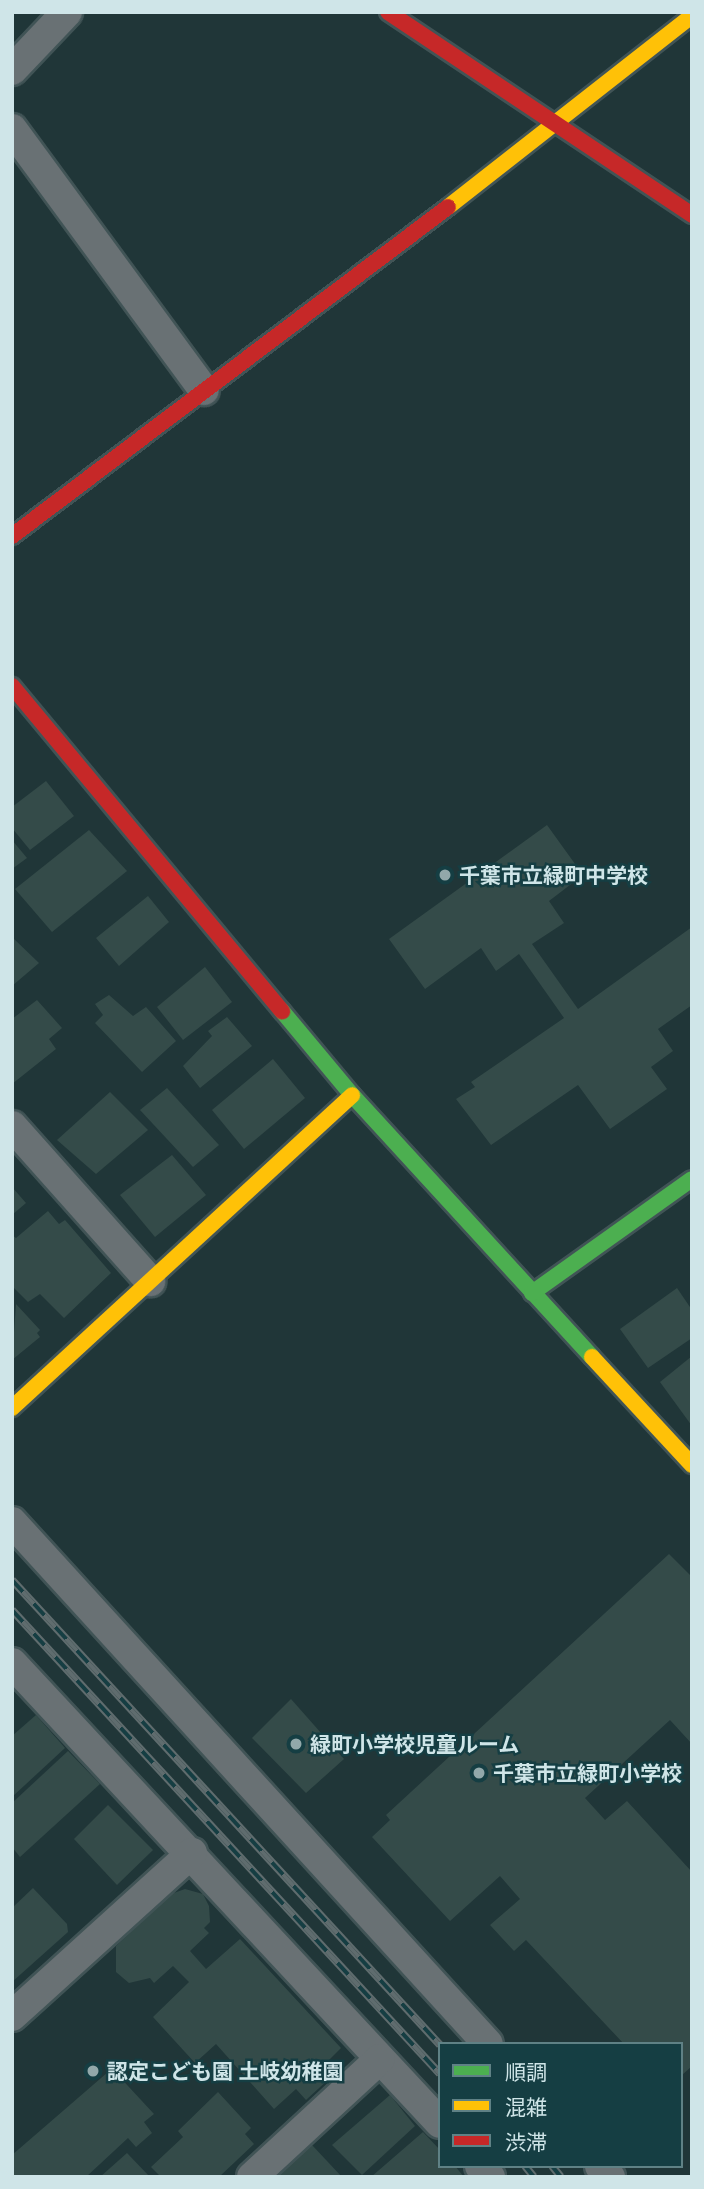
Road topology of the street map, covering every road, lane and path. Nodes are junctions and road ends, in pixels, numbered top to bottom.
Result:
1 (66, 12) edge
2 (388, 12) edge
3 (692, 16) edge
4 (12, 70) edge
5 (559, 124) junction
6 (12, 129) edge
7 (692, 215) edge
8 (204, 390) junction
9 (12, 536) edge
10 (12, 686) edge
11 (352, 1095) junction
12 (12, 1126) edge
13 (692, 1179) edge
14 (150, 1281) junction
15 (532, 1293) junction
16 (12, 1408) edge
17 (690, 1461) edge
18 (12, 1522) edge
19 (12, 1663) edge
20 (192, 1853) junction
21 (12, 2016) edge
22 (486, 2042) edge
23 (380, 2059) junction
24 (438, 2121) edge
25 (252, 2177) edge

1 - 4 street
2 - 5 street
3 - 5 street
5 - 7 street
5 - 8 street
6 - 8 street
8 - 9 street
10 - 11 street
11 - 14 street
11 - 15 street
12 - 14 street
13 - 15 street
14 - 16 street
15 - 17 street
18 - 22 street
19 - 20 street
20 - 21 street
20 - 23 street
23 - 24 street
23 - 25 street

